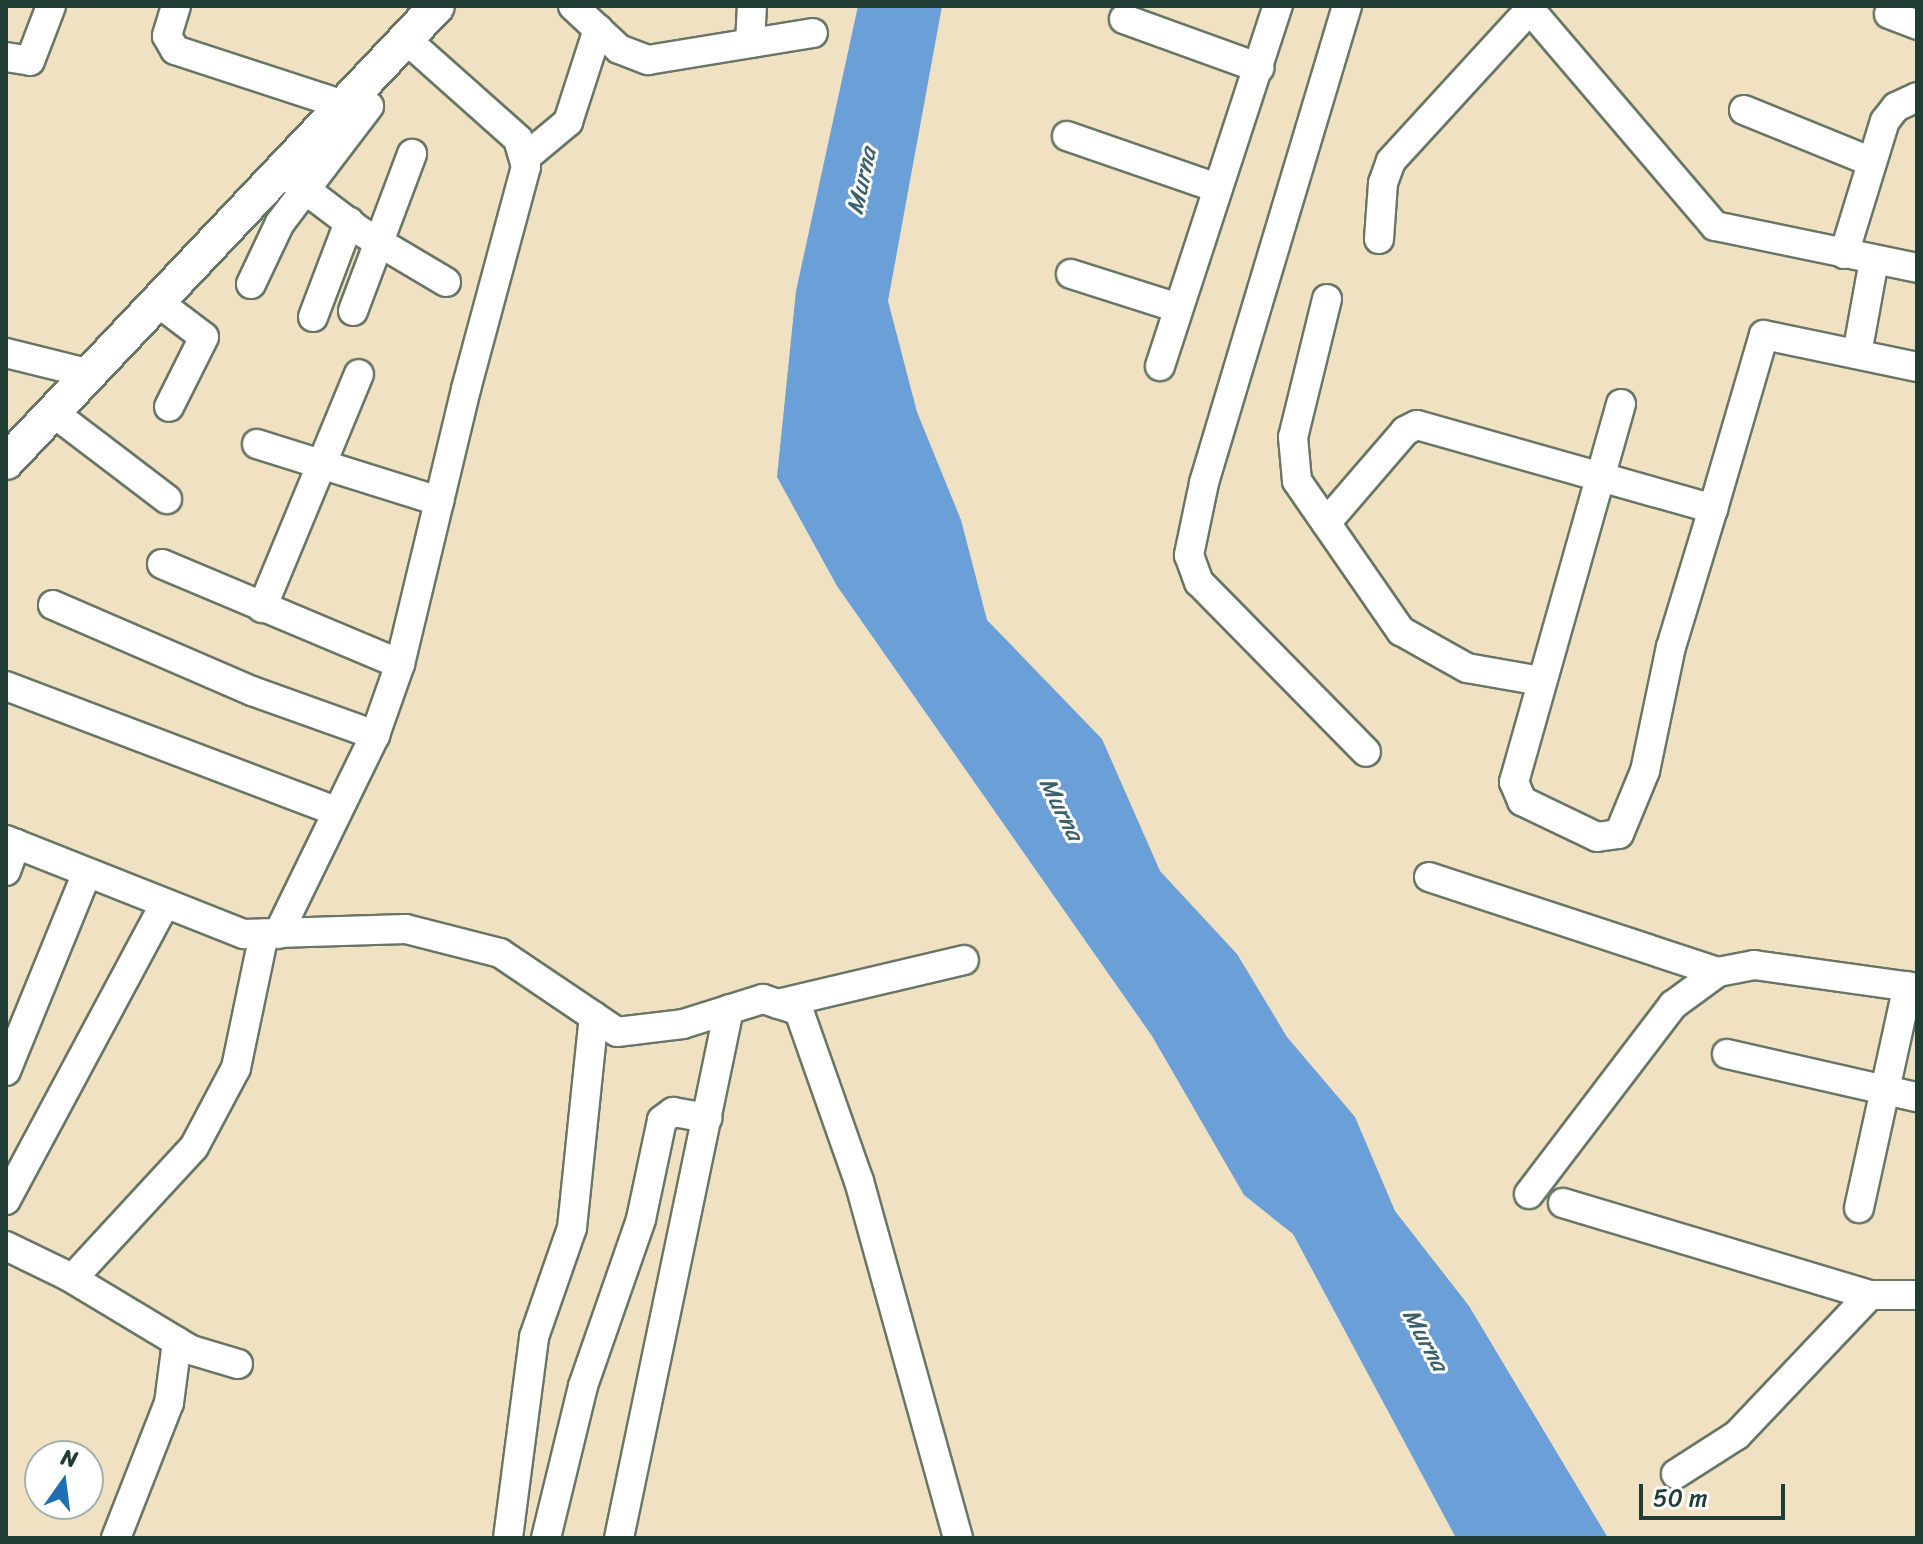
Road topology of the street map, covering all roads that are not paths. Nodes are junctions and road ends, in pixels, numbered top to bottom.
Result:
1 (51, 6) edge
2 (176, 6) edge
3 (437, 6) edge
4 (573, 6) edge
5 (752, 6) edge
6 (1278, 6) edge
7 (1347, 6) edge
8 (1530, 7) edge
9 (1889, 14) dead end
10 (1124, 19) dead end
11 (1917, 25) edge
12 (598, 29) junction
13 (813, 33) dead end
14 (408, 41) junction
15 (750, 43) junction
16 (6, 57) edge
17 (1259, 68) junction
18 (1917, 97) edge
19 (358, 106) junction
20 (1744, 110) dead end
21 (1067, 136) dead end
22 (412, 154) dead end
23 (526, 157) junction
24 (1872, 162) junction
25 (293, 180) junction
26 (1217, 188) junction
27 (349, 222) junction
28 (1379, 239) dead end
29 (378, 242) junction
30 (1844, 254) junction
31 (1874, 260) junction
32 (1917, 268) edge
33 (1071, 274) dead end
34 (446, 282) dead end
35 (251, 284) dead end
36 (1327, 299) dead end
37 (159, 303) junction
38 (1178, 308) junction
39 (353, 311) dead end
40 (313, 317) dead end
41 (6, 353) edge
42 (1857, 354) junction
43 (1160, 366) dead end
44 (1917, 367) edge
45 (91, 374) junction
46 (359, 374) dead end
47 (1621, 404) dead end
48 (169, 407) dead end
49 (54, 413) junction
50 (257, 444) dead end
51 (6, 462) edge
52 (322, 463) junction
53 (1598, 478) junction
54 (167, 499) dead end
55 (439, 501) junction
56 (1713, 509) junction
57 (1326, 523) junction
58 (162, 564) dead end
59 (53, 605) dead end
60 (262, 608) junction
61 (400, 664) junction
62 (1541, 681) junction
63 (6, 686) edge
64 (375, 735) junction
65 (1366, 752) dead end
66 (337, 812) junction
67 (9, 852) edge
68 (86, 875) junction
69 (1429, 877) dead end
70 (164, 905) junction
71 (271, 934) junction
72 (964, 960) dead end
73 (1718, 972) junction
74 (1912, 987) edge
75 (778, 1004) junction
76 (729, 1009) junction
77 (594, 1016) junction
78 (1727, 1054) dead end
79 (6, 1071) edge
80 (1889, 1091) junction
81 (1917, 1097) edge
82 (707, 1118) junction
83 (1529, 1194) dead end
84 (6, 1200) edge
85 (1563, 1203) dead end
86 (1859, 1208) dead end
87 (6, 1246) edge
88 (73, 1278) junction
89 (1870, 1295) junction
90 (1917, 1295) edge
91 (177, 1342) junction
92 (238, 1364) dead end
93 (1676, 1474) dead end
94 (116, 1538) edge
95 (508, 1538) edge
96 (546, 1538) edge
97 (619, 1538) edge
98 (958, 1538) edge

1 - 16 street
2 - 19 street
3 - 14 main road
4 - 12 street
5 - 15 street
6 - 17 street
7 - 65 street
8 - 28 street
8 - 30 street
9 - 11 street
10 - 17 street
12 - 15 street
12 - 23 street
13 - 15 street
14 - 19 main road
14 - 23 street
17 - 26 street
18 - 24 street
19 - 25 main road
20 - 24 street
21 - 26 street
22 - 29 street
23 - 55 street
24 - 30 street
25 - 27 street
25 - 35 street
25 - 37 main road
26 - 38 street
27 - 29 street
27 - 40 street
29 - 34 street
29 - 39 street
30 - 31 street
31 - 32 street
31 - 42 street
33 - 38 street
36 - 57 street
37 - 45 main road
37 - 48 street
38 - 43 street
41 - 45 street
42 - 44 street
42 - 56 street
45 - 49 main road
46 - 52 street
47 - 53 street
49 - 51 main road
49 - 54 street
50 - 52 street
52 - 55 street
52 - 60 street
53 - 56 street
53 - 57 street
53 - 62 street
55 - 61 street
56 - 62 street
57 - 62 street
58 - 60 street
59 - 64 street
60 - 61 street
61 - 64 street
63 - 66 street
64 - 66 street
66 - 71 street
67 - 68 street
68 - 70 street
68 - 79 street
69 - 73 street
70 - 71 street
70 - 84 street
71 - 77 street
71 - 88 street
72 - 75 street
73 - 74 street
73 - 83 street
74 - 80 street
75 - 76 street
75 - 98 street
76 - 77 street
76 - 82 street
77 - 95 street
78 - 80 street
80 - 81 street
80 - 86 street
82 - 96 street
82 - 97 street
85 - 89 street
87 - 88 street
88 - 91 street
89 - 90 street
89 - 93 street
91 - 92 street
91 - 94 street

